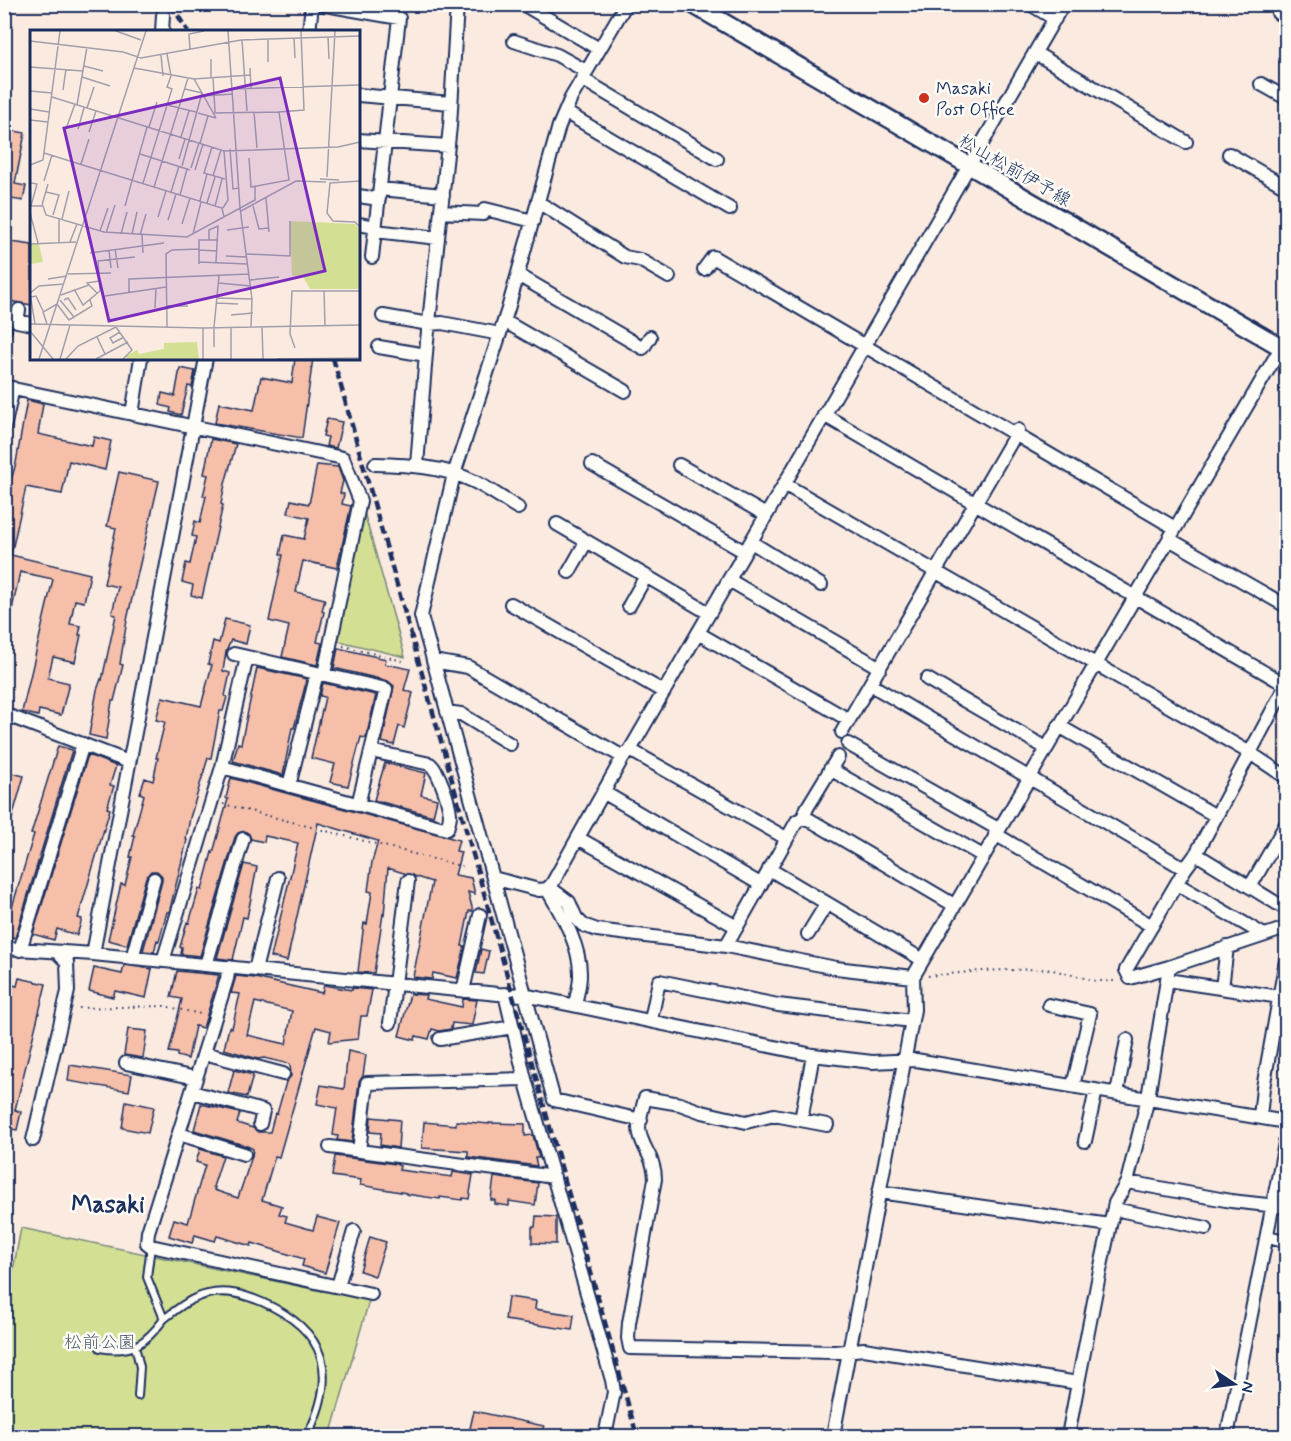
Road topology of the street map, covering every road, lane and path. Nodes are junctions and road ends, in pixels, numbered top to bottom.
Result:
1 (312, 4) edge
2 (320, 4) edge
3 (457, 4) edge
4 (523, 4) edge
5 (626, 4) edge
6 (692, 4) edge
7 (1030, 4) edge
8 (1063, 4) edge
9 (163, 15) dead end
10 (1055, 19) junction
11 (162, 30) edge
12 (309, 30) edge
13 (514, 41) dead end
14 (599, 49) junction
15 (1035, 53) junction
16 (584, 75) junction
17 (1261, 84) dead end
18 (360, 94) edge
19 (390, 97) junction
20 (1287, 98) edge
21 (452, 103) junction
22 (565, 112) junction
23 (360, 140) edge
24 (385, 141) junction
25 (1186, 142) dead end
26 (448, 146) junction
27 (1229, 154) dead end
28 (717, 159) dead end
29 (968, 166) junction
30 (1287, 187) edge
31 (380, 194) junction
32 (443, 195) junction
33 (360, 196) edge
34 (538, 202) junction
35 (730, 209) dead end
36 (441, 212) junction
37 (533, 221) junction
38 (360, 225) edge
39 (376, 229) junction
40 (438, 238) junction
41 (372, 257) dead end
42 (704, 269) dead end
43 (518, 275) junction
44 (669, 277) dead end
45 (19, 310) dead end
46 (383, 316) dead end
47 (504, 321) junction
48 (30, 324) edge
49 (429, 324) junction
50 (500, 334) junction
51 (650, 337) dead end
52 (864, 346) junction
53 (1285, 346) edge
54 (379, 347) dead end
55 (426, 356) junction
56 (141, 360) edge
57 (206, 360) edge
58 (9, 387) edge
59 (625, 391) dead end
60 (132, 414) junction
61 (824, 415) junction
62 (192, 427) junction
63 (4, 428) edge
64 (1017, 431) junction
65 (375, 464) dead end
66 (592, 464) dead end
67 (417, 465) junction
68 (679, 465) dead end
69 (454, 474) junction
70 (784, 484) junction
71 (976, 504) junction
72 (518, 508) dead end
73 (766, 515) junction
74 (557, 524) dead end
75 (1172, 533) junction
76 (586, 542) junction
77 (748, 547) junction
78 (569, 572) dead end
79 (936, 572) junction
80 (646, 576) junction
81 (729, 580) junction
82 (820, 585) dead end
83 (1135, 597) junction
84 (511, 603) dead end
85 (629, 606) dead end
86 (1287, 606) edge
87 (710, 613) junction
88 (698, 633) junction
89 (330, 643) junction
90 (234, 654) dead end
91 (247, 657) junction
92 (433, 661) junction
93 (407, 662) dead end
94 (1095, 664) junction
95 (880, 668) junction
96 (321, 673) junction
97 (927, 679) dead end
98 (1286, 685) edge
99 (878, 689) dead end
100 (664, 692) junction
101 (447, 712) junction
102 (4, 714) edge
103 (849, 720) junction
104 (1059, 726) junction
105 (83, 744) junction
106 (510, 744) dead end
107 (1046, 748) junction
108 (371, 751) junction
109 (1250, 753) junction
110 (627, 754) junction
111 (838, 757) dead end
112 (129, 762) junction
113 (222, 767) junction
114 (830, 769) junction
115 (1287, 777) edge
116 (1028, 778) junction
117 (289, 786) junction
118 (603, 792) junction
119 (211, 801) junction
120 (358, 805) junction
121 (1216, 816) junction
122 (803, 819) junction
123 (1287, 825) edge
124 (997, 832) junction
125 (578, 838) junction
126 (786, 838) junction
127 (243, 839) dead end
128 (1196, 854) junction
129 (983, 856) junction
130 (464, 867) dead end
131 (769, 869) junction
132 (1185, 869) junction
133 (278, 878) dead end
134 (493, 878) junction
135 (154, 879) dead end
136 (408, 881) dead end
137 (760, 884) junction
138 (1177, 884) junction
139 (1250, 887) junction
140 (548, 888) junction
141 (827, 903) junction
142 (954, 906) junction
143 (1287, 909) edge
144 (480, 915) dead end
145 (1152, 926) junction
146 (736, 927) junction
147 (1287, 928) edge
148 (808, 934) dead end
149 (1264, 935) junction
150 (726, 946) junction
151 (4, 948) edge
152 (1227, 948) junction
153 (20, 950) junction
154 (57, 952) junction
155 (93, 954) junction
156 (132, 958) junction
157 (923, 960) junction
158 (1287, 960) edge
159 (163, 961) junction
160 (206, 965) junction
161 (229, 967) junction
162 (1169, 967) junction
163 (255, 970) junction
164 (913, 977) junction
165 (1130, 978) junction
166 (1167, 980) junction
167 (394, 984) junction
168 (1222, 988) junction
169 (463, 991) junction
170 (505, 994) junction
171 (524, 995) junction
172 (1283, 997) edge
173 (575, 1004) junction
174 (65, 1005) junction
175 (1049, 1005) dead end
176 (216, 1016) junction
177 (651, 1020) junction
178 (912, 1021) junction
179 (390, 1023) dead end
180 (513, 1027) junction
181 (440, 1039) dead end
182 (1127, 1040) dead end
183 (204, 1053) junction
184 (813, 1055) junction
185 (904, 1061) junction
186 (126, 1063) dead end
187 (283, 1074) dead end
188 (196, 1078) junction
189 (525, 1079) junction
190 (1073, 1086) junction
191 (1096, 1090) junction
192 (192, 1092) junction
193 (1117, 1093) junction
194 (1148, 1098) junction
195 (1260, 1117) junction
196 (641, 1120) junction
197 (801, 1120) junction
198 (1287, 1122) edge
199 (260, 1124) dead end
200 (827, 1125) dead end
201 (179, 1134) junction
202 (1287, 1138) edge
203 (33, 1140) dead end
204 (1085, 1141) dead end
205 (330, 1147) dead end
206 (359, 1151) junction
207 (244, 1154) dead end
208 (554, 1177) junction
209 (1127, 1182) junction
210 (879, 1192) junction
211 (1273, 1205) junction
212 (1287, 1207) edge
213 (1114, 1209) junction
214 (1110, 1225) junction
215 (1206, 1228) dead end
216 (354, 1231) dead end
217 (1267, 1237) junction
218 (1287, 1241) edge
219 (151, 1246) junction
220 (338, 1286) junction
221 (371, 1294) dead end
222 (164, 1319) junction
223 (135, 1346) junction
224 (100, 1348) dead end
225 (850, 1351) junction
226 (1078, 1383) junction
227 (138, 1396) dead end
228 (307, 1437) edge
229 (605, 1437) edge
230 (832, 1437) edge
231 (1068, 1437) edge
232 (1227, 1437) edge

1 - 12 street
2 - 19 street
3 - 21 street
4 - 14 street
5 - 14 street
6 - 29 main road, 松山松前伊予線
7 - 10 street
8 - 10 street
9 - 11 street
10 - 15 street
13 - 16 street
14 - 16 street
15 - 25 street
15 - 29 street
16 - 22 street
16 - 28 street
17 - 20 street
18 - 19 street
19 - 21 street
19 - 24 street
21 - 26 street
22 - 34 street
22 - 35 street
23 - 24 street
24 - 26 street
24 - 31 street
26 - 32 street
27 - 30 street
29 - 52 street
29 - 53 main road, 松山松前伊予線
31 - 32 street
31 - 33 street
31 - 39 street
32 - 36 street
34 - 37 street
34 - 44 street
36 - 37 street
36 - 40 street
37 - 43 street
38 - 39 street
39 - 40 street
39 - 41 street
40 - 49 street
42 - 52 street
43 - 47 street
43 - 51 street
45 - 48 street
46 - 49 street
47 - 50 street
47 - 59 street
49 - 50 street
49 - 55 street
50 - 69 street
52 - 61 street
52 - 64 street
53 - 75 street
54 - 55 street
55 - 67 street
56 - 60 street
57 - 62 street
58 - 60 street
58 - 63 street
60 - 62 street
61 - 70 street
61 - 71 street
62 - 89 street
62 - 112 street
64 - 71 street
64 - 75 street
65 - 67 street
66 - 77 street
67 - 69 street
68 - 73 street
69 - 72 street
69 - 92 street
70 - 73 street
70 - 79 street
71 - 79 street
71 - 83 street
73 - 77 street
74 - 76 street
75 - 83 street
75 - 86 street
76 - 78 street
76 - 80 street
77 - 81 street
77 - 82 street
79 - 94 street
79 - 95 street
80 - 85 street
80 - 87 street
81 - 87 street
81 - 95 street
83 - 94 street
83 - 98 street
84 - 100 street
87 - 88 street
88 - 100 street
88 - 103 street
89 - 93 path
89 - 96 street
90 - 91 street
91 - 96 street
91 - 113 street
92 - 101 street
92 - 110 street
94 - 104 street
94 - 109 street
95 - 103 street
96 - 108 street
96 - 117 street
97 - 107 street
98 - 109 street
99 - 116 street
100 - 110 street
101 - 106 street
101 - 134 street
102 - 105 street
103 - 124 street
104 - 107 street
104 - 121 street
105 - 112 street
105 - 153 street
107 - 116 street
108 - 120 street
108 - 120 street
109 - 115 street
109 - 121 street
110 - 118 street
110 - 126 street
111 - 114 street
112 - 155 street
113 - 117 street
113 - 119 street
114 - 122 street
114 - 129 street
116 - 124 street
116 - 132 street
117 - 120 street
118 - 125 street
118 - 137 street
119 - 130 path
119 - 159 street
121 - 128 street
122 - 126 street
122 - 142 street
123 - 139 street
124 - 129 street
124 - 145 street
125 - 140 street
125 - 146 street
126 - 131 street
127 - 160 street
128 - 132 street
128 - 139 street
129 - 142 street
131 - 137 street
131 - 141 street
132 - 138 street
133 - 163 street
134 - 140 street
134 - 171 street
135 - 156 street
136 - 167 street
137 - 146 street
138 - 145 street
138 - 149 street
139 - 143 street
140 - 150 street
140 - 173 street
141 - 148 street
141 - 157 street
142 - 157 street
144 - 169 street
145 - 165 street
146 - 150 street
147 - 149 street
149 - 152 street
150 - 164 street
151 - 153 street
152 - 162 street
152 - 168 street
153 - 154 street
154 - 155 street
154 - 174 street
155 - 156 street
156 - 159 street
157 - 164 street
158 - 172 street
159 - 160 street
160 - 161 street
161 - 163 street
161 - 176 street
162 - 165 street
162 - 166 street
163 - 167 street
164 - 165 path
164 - 178 street
166 - 168 street
166 - 194 street
167 - 169 street
167 - 179 street
168 - 172 street
169 - 170 street
170 - 171 street
170 - 180 street
171 - 173 street
171 - 196 street
172 - 195 street
173 - 177 street
174 - 176 path
174 - 203 street
175 - 190 street
176 - 183 street
177 - 178 street
177 - 184 street
178 - 185 street
180 - 181 street
180 - 189 street
182 - 193 street
183 - 187 street
183 - 188 street
184 - 185 street
184 - 197 street
185 - 190 street
185 - 210 street
186 - 188 street
188 - 192 street
189 - 206 street
189 - 208 street
190 - 191 street
191 - 193 street
191 - 204 street
192 - 199 street
192 - 201 street
193 - 194 street
194 - 195 street
194 - 209 street
195 - 198 street
196 - 197 street
196 - 225 street
197 - 200 street
201 - 207 street
201 - 219 street
202 - 211 street
205 - 206 street
206 - 208 street
208 - 229 street
209 - 211 street
209 - 213 street
210 - 214 street
210 - 225 street
211 - 212 street
211 - 217 street
213 - 214 street
213 - 215 street
214 - 226 street
216 - 220 street
217 - 218 street
217 - 232 street
219 - 220 street
219 - 222 lane
220 - 221 street
222 - 223 lane
222 - 228 lane
223 - 224 lane
223 - 227 lane
225 - 226 street
225 - 230 street
226 - 231 street

